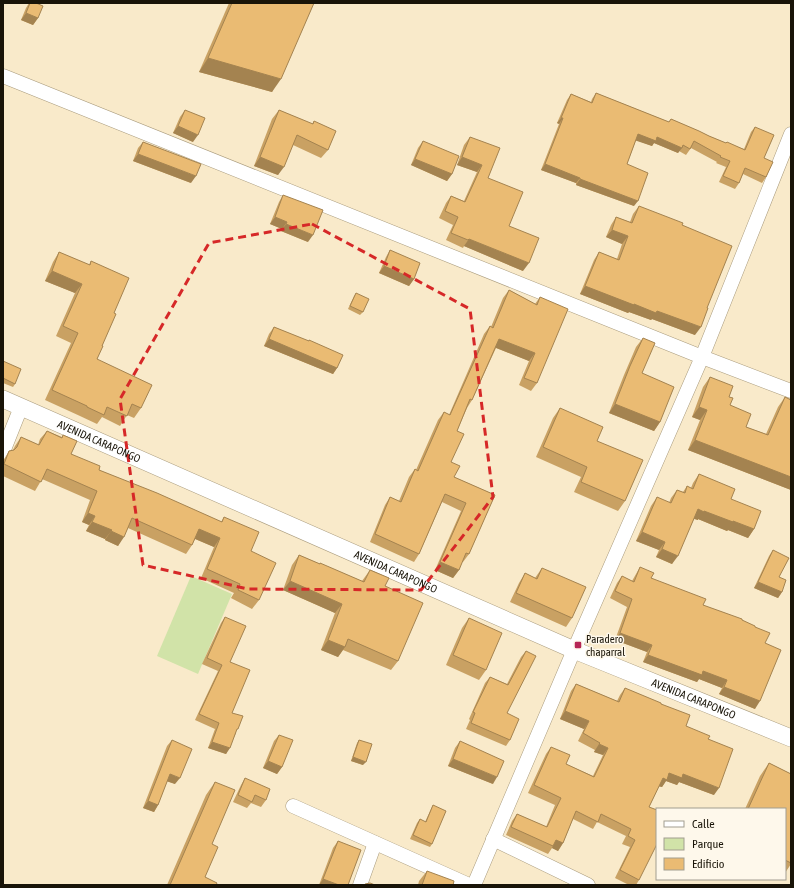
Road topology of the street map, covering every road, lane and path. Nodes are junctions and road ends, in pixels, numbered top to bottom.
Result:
1 (3, 76) edge
2 (791, 134) edge
3 (702, 357) junction
4 (791, 391) edge
5 (3, 399) edge
6 (21, 407) junction
7 (3, 452) edge
8 (574, 650) junction
9 (791, 738) edge
10 (293, 806) dead end
11 (494, 839) junction
12 (375, 843) junction
13 (360, 885) edge
14 (469, 885) edge
15 (474, 885) edge
16 (588, 885) edge

1 - 3 street
2 - 3 street
3 - 4 street
3 - 8 street
5 - 6 street, AVENIDA CARAPONGO
6 - 7 street
6 - 8 street, AVENIDA CARAPONGO
8 - 9 street, AVENIDA CARAPONGO
8 - 11 street
10 - 12 street
11 - 15 street
11 - 16 street
12 - 13 street
12 - 14 street

